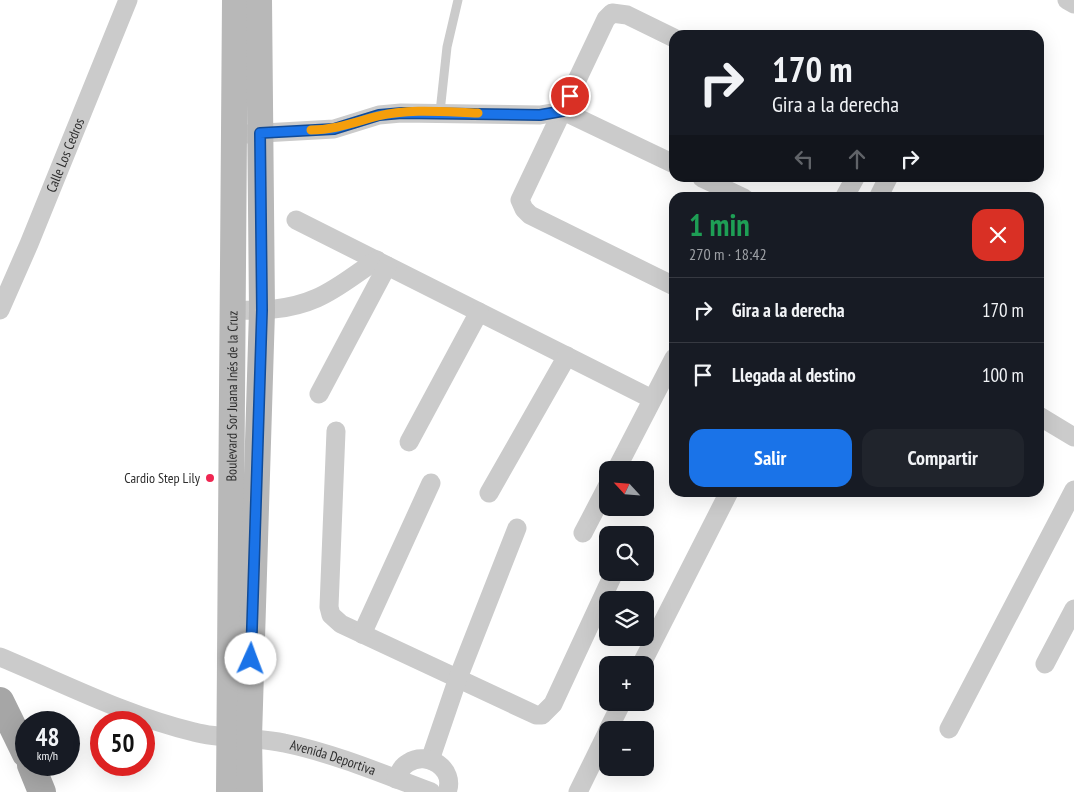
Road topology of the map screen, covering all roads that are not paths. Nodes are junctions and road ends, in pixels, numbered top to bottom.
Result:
1 (128, 0) edge
2 (235, 0) edge
3 (260, 0) edge
4 (458, 0) edge
5 (1067, 0) edge
6 (1074, 4) edge
7 (669, 35) edge
8 (563, 111) junction
9 (440, 112) junction
10 (260, 133) junction
11 (234, 135) junction
12 (669, 162) edge
13 (710, 182) edge
14 (731, 192) edge
15 (296, 220) dead end
16 (382, 263) junction
17 (669, 284) edge
18 (0, 310) edge
19 (232, 310) junction
20 (262, 310) junction
21 (479, 312) junction
22 (567, 356) junction
23 (669, 367) edge
24 (320, 394) dead end
25 (652, 399) junction
26 (1044, 419) edge
27 (336, 431) dead end
28 (1074, 438) edge
29 (410, 442) dead end
30 (621, 461) edge
31 (431, 483) dead end
32 (1074, 490) edge
33 (489, 493) dead end
34 (726, 497) edge
35 (599, 502) edge
36 (517, 528) dead end
37 (583, 533) dead end
38 (610, 581) edge
39 (1074, 609) edge
40 (362, 634) junction
41 (646, 656) edge
42 (0, 657) edge
43 (1045, 664) dead end
44 (458, 678) junction
45 (0, 701) edge
46 (949, 729) dead end
47 (15, 732) edge
48 (240, 737) junction
49 (599, 753) edge
50 (430, 760) junction
51 (35, 776) edge
52 (396, 779) junction
53 (584, 790) edge
54 (42, 792) edge
55 (229, 792) edge
56 (250, 792) edge
57 (430, 792) edge
58 (447, 792) edge

1 - 18 street, Calle Los Cedros
2 - 11 main road, Boulevard Sor Juana Inés de la Cruz
3 - 10 main road, Boulevard Sor Juana Inés de la Cruz
4 - 9 lane
5 - 6 street
7 - 8 street
8 - 9 street
8 - 12 street
8 - 17 street
9 - 10 street
10 - 11 street
10 - 20 main road, Boulevard Sor Juana Inés de la Cruz
11 - 19 main road, Boulevard Sor Juana Inés de la Cruz
13 - 14 street
15 - 16 street
16 - 20 street
16 - 21 street
16 - 24 street
19 - 20 street
19 - 48 main road, Boulevard Sor Juana Inés de la Cruz
20 - 48 main road, Boulevard Sor Juana Inés de la Cruz
21 - 22 street
21 - 29 street
22 - 25 street
22 - 33 street
23 - 25 street
25 - 30 street
26 - 28 street
27 - 40 street
31 - 40 street
32 - 46 street
34 - 41 street
35 - 37 street
36 - 44 street
38 - 44 street
39 - 43 street
40 - 44 street
42 - 48 street, Avenida Deportiva
44 - 50 street
45 - 47 main road
48 - 52 street, Avenida Deportiva
48 - 55 main road, Boulevard Sor Juana Inés de la Cruz
48 - 56 main road, Boulevard Sor Juana Inés de la Cruz
49 - 53 street
50 - 52 street
50 - 58 street
51 - 54 main road
52 - 57 street, Avenida Deportiva

